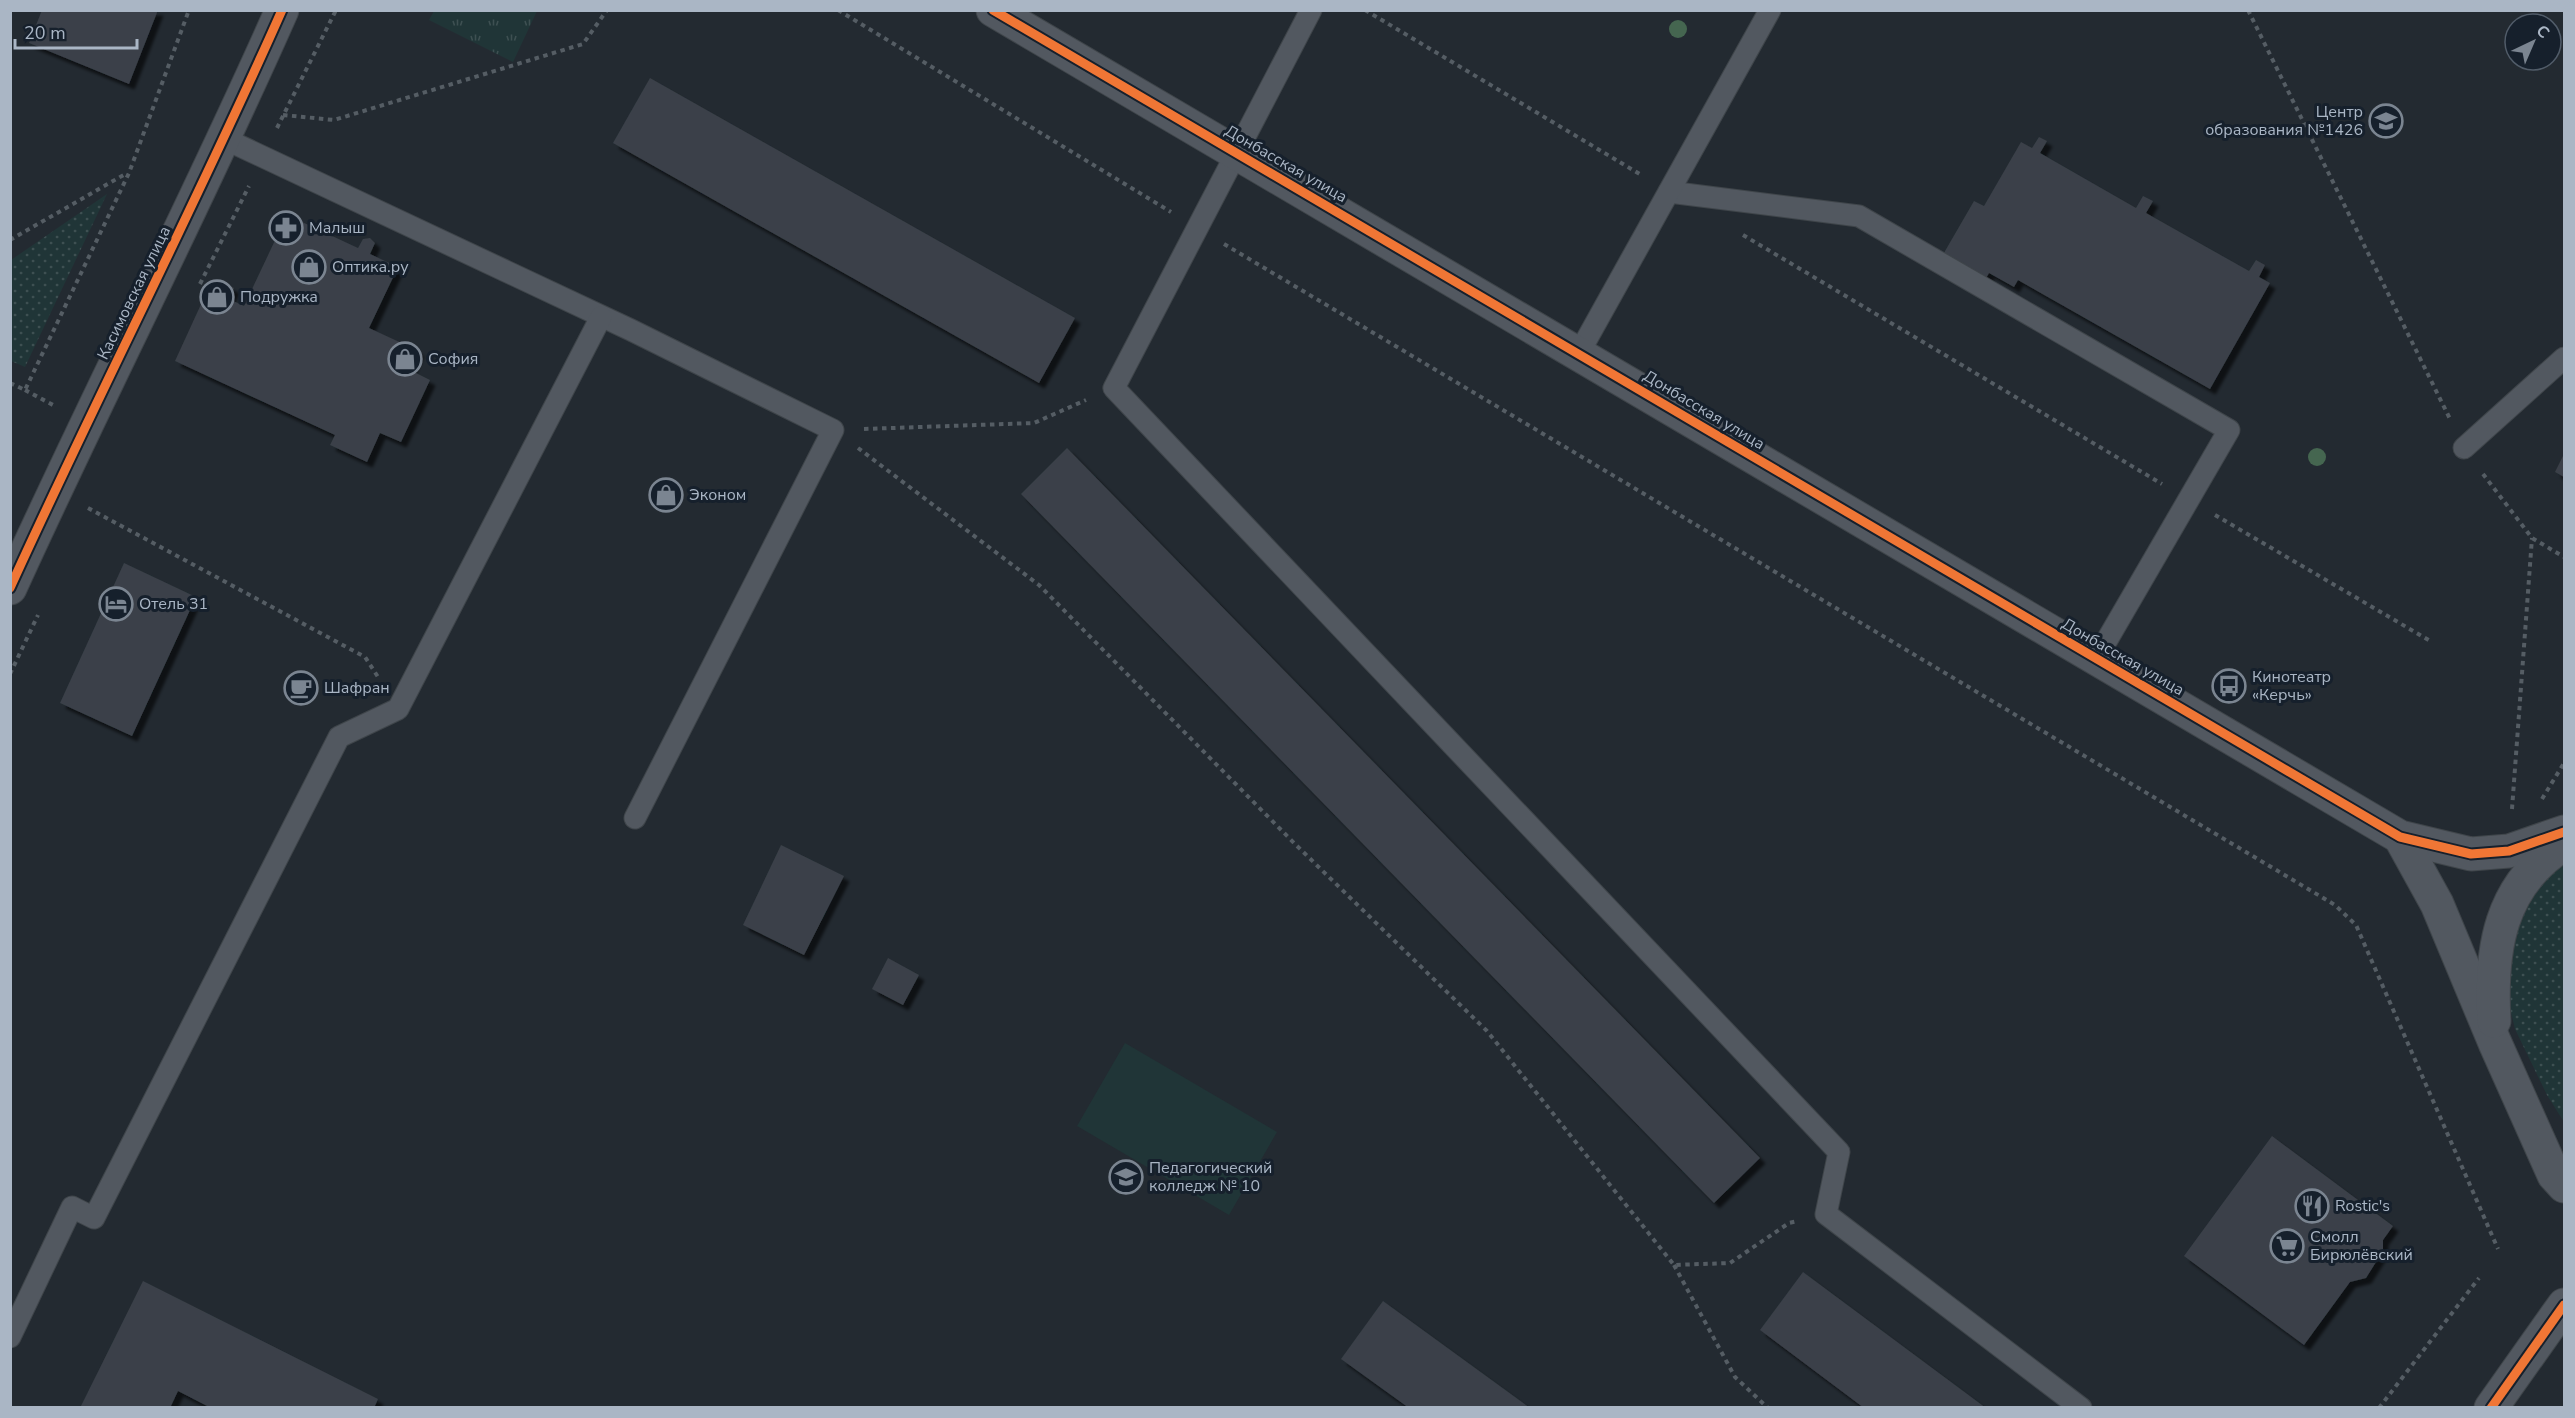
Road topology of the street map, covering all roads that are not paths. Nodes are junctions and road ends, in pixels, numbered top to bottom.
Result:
1 (282, 10) edge
2 (993, 10) edge
3 (1311, 10) edge
4 (1770, 10) edge
5 (225, 139) junction
6 (1236, 152) junction
7 (1669, 192) junction
8 (601, 317) junction
9 (1579, 353) junction
10 (2565, 358) edge
11 (2464, 448) road end
12 (10, 588) edge
13 (2096, 658) junction
14 (635, 818) dead end
15 (2565, 832) edge
16 (2400, 837) junction
17 (2565, 844) edge
18 (2495, 1043) junction
19 (2565, 1186) edge
20 (2565, 1305) edge
21 (10, 1337) edge
22 (2081, 1407) edge
23 (2491, 1407) edge

1 - 5 street, Касимовская улица
2 - 6 street, Донбасская улица
3 - 6 lane
4 - 7 lane
5 - 8 lane
5 - 12 street, Касимовская улица
6 - 9 street, Донбасская улица
6 - 22 lane
7 - 9 lane
7 - 13 lane
8 - 14 lane
8 - 21 lane
9 - 13 street, Донбасская улица
10 - 11 lane
13 - 16 street, Донбасская улица
15 - 16 street
16 - 18 street
17 - 18 street
18 - 19 street
20 - 23 street

